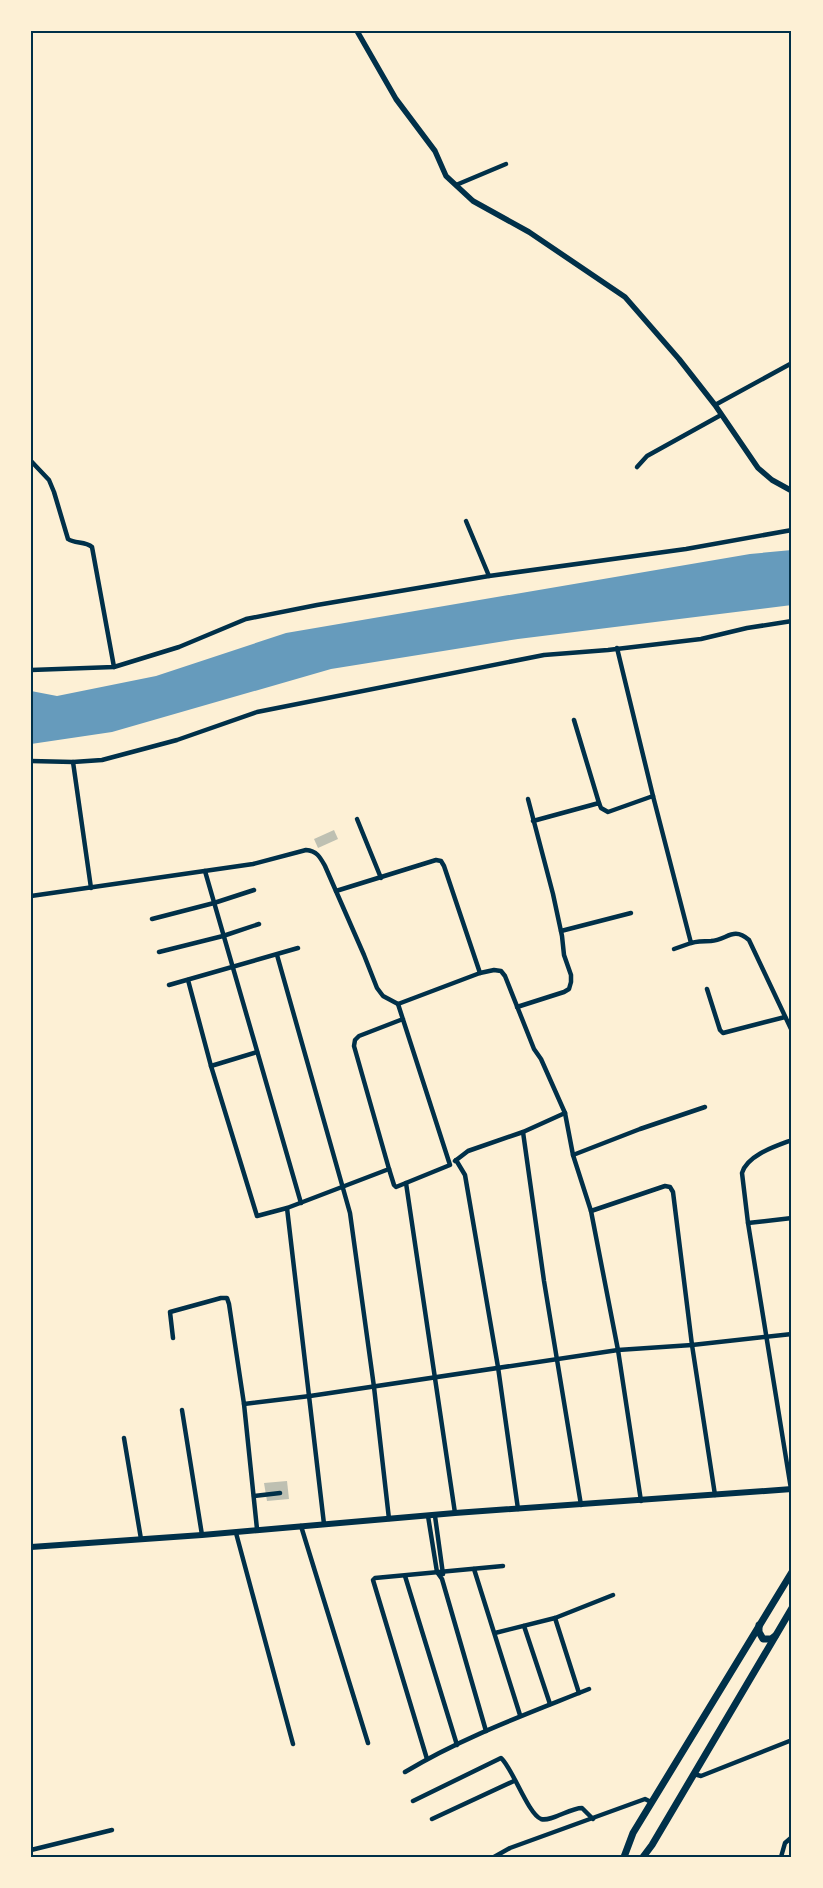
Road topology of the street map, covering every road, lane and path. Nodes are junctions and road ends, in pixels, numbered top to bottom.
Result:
1 (357, 31) edge
2 (506, 164) dead end
3 (456, 185) junction
4 (792, 363) edge
5 (715, 405) junction
6 (721, 415) junction
7 (31, 461) edge
8 (637, 468) dead end
9 (792, 491) edge
10 (466, 521) dead end
11 (792, 530) edge
12 (489, 576) junction
13 (792, 621) edge
14 (617, 648) junction
15 (114, 667) junction
16 (31, 670) edge
17 (574, 720) dead end
18 (31, 762) edge
19 (73, 762) junction
20 (653, 796) junction
21 (528, 799) dead end
22 (599, 803) junction
23 (357, 819) dead end
24 (533, 821) junction
25 (205, 871) junction
26 (380, 878) junction
27 (91, 888) junction
28 (254, 890) dead end
29 (336, 891) junction
30 (31, 896) edge
31 (214, 903) junction
32 (631, 913) dead end
33 (152, 919) dead end
34 (259, 924) dead end
35 (561, 931) junction
36 (223, 936) junction
37 (691, 943) junction
38 (298, 948) dead end
39 (674, 948) dead end
40 (159, 952) dead end
41 (276, 955) junction
42 (232, 967) junction
43 (480, 973) junction
44 (188, 980) junction
45 (169, 985) dead end
46 (708, 989) dead end
47 (398, 1004) junction
48 (517, 1007) junction
49 (785, 1017) junction
50 (403, 1019) junction
51 (792, 1031) edge
52 (257, 1052) junction
53 (211, 1066) junction
54 (705, 1107) dead end
55 (565, 1113) junction
56 (523, 1132) junction
57 (792, 1140) edge
58 (573, 1155) junction
59 (456, 1160) junction
60 (450, 1165) junction
61 (389, 1169) junction
62 (406, 1183) junction
63 (342, 1188) junction
64 (301, 1203) junction
65 (287, 1208) junction
66 (592, 1211) junction
67 (792, 1218) edge
68 (748, 1223) junction
69 (792, 1334) edge
70 (766, 1337) junction
71 (174, 1338) dead end
72 (692, 1345) junction
73 (618, 1350) junction
74 (557, 1360) junction
75 (498, 1367) junction
76 (434, 1378) junction
77 (374, 1387) junction
78 (310, 1396) junction
79 (244, 1404) junction
80 (182, 1410) dead end
81 (124, 1438) dead end
82 (791, 1489) edge
83 (280, 1493) dead end
84 (715, 1495) junction
85 (254, 1496) junction
86 (641, 1501) junction
87 (581, 1505) junction
88 (518, 1509) junction
89 (454, 1513) junction
90 (432, 1516) junction
91 (390, 1519) junction
92 (324, 1524) junction
93 (301, 1526) junction
94 (257, 1529) junction
95 (236, 1533) junction
96 (202, 1535) junction
97 (141, 1539) junction
98 (31, 1547) edge
99 (503, 1566) dead end
100 (474, 1569) junction
101 (443, 1571) junction
102 (437, 1572) junction
103 (792, 1572) edge
104 (406, 1576) junction
105 (442, 1579) junction
106 (613, 1595) dead end
107 (792, 1608) edge
108 (555, 1618) junction
109 (760, 1625) junction
110 (524, 1626) junction
111 (495, 1633) junction
112 (775, 1636) junction
113 (589, 1689) dead end
114 (579, 1693) junction
115 (550, 1704) junction
116 (520, 1715) junction
117 (486, 1731) junction
118 (792, 1740) edge
119 (368, 1743) dead end
120 (293, 1744) dead end
121 (457, 1745) junction
122 (427, 1759) junction
123 (405, 1772) dead end
124 (694, 1774) junction
125 (514, 1781) junction
126 (413, 1800) dead end
127 (652, 1802) junction
128 (432, 1819) dead end
129 (593, 1819) junction
130 (112, 1830) dead end
131 (792, 1837) edge
132 (31, 1850) edge
133 (494, 1857) edge
134 (624, 1857) edge
135 (643, 1857) edge
136 (781, 1857) edge

1 - 3 street
2 - 3 street
3 - 5 street
4 - 5 street
5 - 6 street
6 - 8 street
6 - 9 street
7 - 15 street
10 - 12 street
11 - 12 street
12 - 15 street
13 - 14 street
14 - 19 street
14 - 20 street
15 - 16 street
17 - 22 street
18 - 19 street
19 - 27 street
20 - 22 street
20 - 37 street
21 - 24 street
22 - 24 street
23 - 26 street
24 - 35 street
25 - 27 street
25 - 29 street
25 - 31 street
26 - 29 street
26 - 43 street
27 - 30 street
28 - 31 street
29 - 47 street
31 - 33 street
31 - 36 street
32 - 35 street
34 - 36 street
35 - 48 street
36 - 40 street
36 - 42 street
37 - 39 street
37 - 49 street
38 - 41 street
41 - 42 street
41 - 63 street
42 - 44 street
42 - 52 street
43 - 47 street
43 - 48 street
44 - 45 street
44 - 53 street
46 - 49 street
47 - 50 street
48 - 55 street
49 - 51 street
50 - 60 street
50 - 61 street
52 - 53 street
52 - 64 street
53 - 65 street
54 - 58 street
55 - 56 street
55 - 58 street
56 - 59 street
56 - 74 street
57 - 68 street
58 - 66 street
59 - 60 street
59 - 75 street
60 - 62 street
61 - 62 street
61 - 63 street
62 - 76 street
63 - 64 street
63 - 77 street
64 - 65 street
65 - 78 street
66 - 72 street
66 - 73 street
67 - 68 street
68 - 70 street
69 - 70 street
70 - 72 street
70 - 82 street
71 - 79 street
72 - 73 street
72 - 84 street
73 - 74 street
73 - 86 street
74 - 75 street
74 - 87 street
75 - 76 street
75 - 88 street
76 - 77 street
76 - 89 street
77 - 78 street
77 - 91 street
78 - 79 street
78 - 92 street
79 - 85 street
80 - 96 street
81 - 97 street
82 - 84 main road
83 - 85 street
84 - 86 main road
85 - 94 street
86 - 87 main road
87 - 88 main road
88 - 89 main road
89 - 90 main road
90 - 91 main road
90 - 101 street
90 - 102 street
91 - 92 main road
92 - 93 main road
93 - 94 main road
93 - 119 street
94 - 95 main road
95 - 96 main road
95 - 120 street
96 - 97 main road
97 - 98 main road
99 - 100 street
100 - 101 street
100 - 111 street
101 - 102 street
101 - 105 street
102 - 104 street
102 - 105 street
103 - 109 main road
104 - 121 street
104 - 122 street
105 - 117 street
106 - 108 street
107 - 112 main road
108 - 110 street
108 - 114 street
109 - 112 main road
109 - 127 main road
110 - 111 street
110 - 115 street
111 - 116 street
112 - 124 main road
113 - 114 street
114 - 115 street
115 - 116 street
116 - 117 street
117 - 121 street
118 - 124 street
121 - 122 street
122 - 123 street
124 - 135 main road
125 - 126 street
125 - 128 street
125 - 129 street
127 - 129 street
127 - 134 main road
129 - 133 street
130 - 132 street
131 - 136 street

